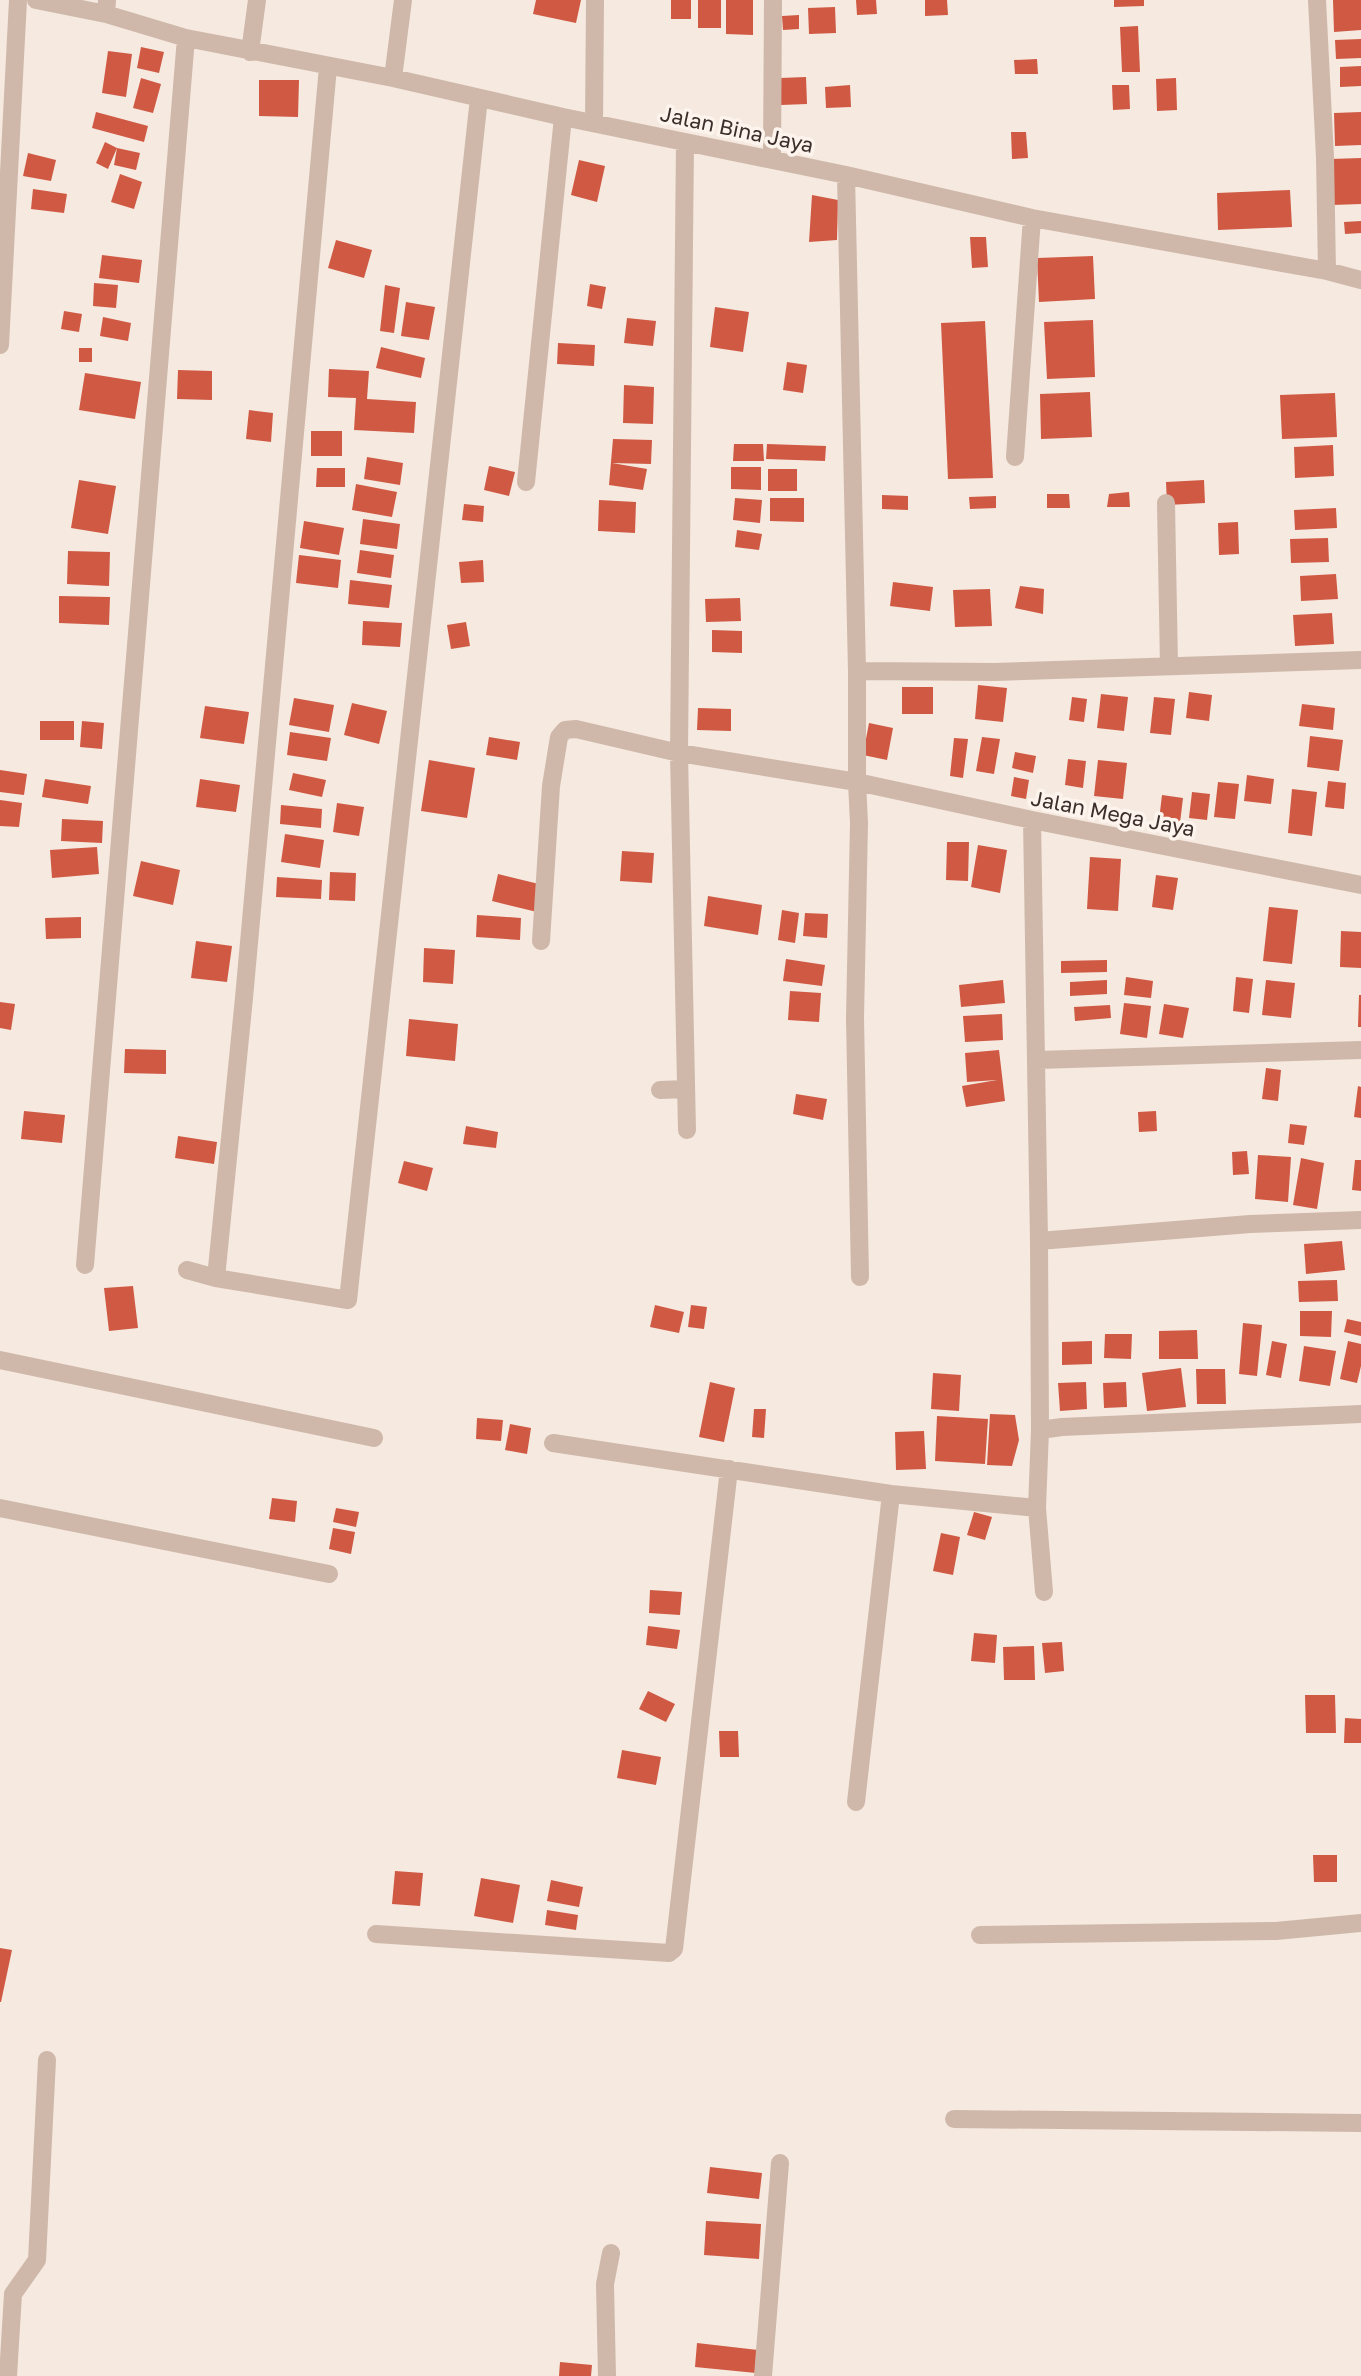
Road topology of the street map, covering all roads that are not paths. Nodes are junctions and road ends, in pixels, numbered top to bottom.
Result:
1 (18, 0) edge
2 (36, 0) edge
3 (257, 0) edge
4 (403, 0) edge
5 (595, 0) edge
6 (773, 0) edge
7 (1317, 0) edge
8 (107, 7) edge
9 (186, 38) junction
10 (250, 52) junction
11 (328, 67) junction
12 (393, 78) junction
13 (479, 98) junction
14 (563, 117) junction
15 (594, 123) junction
16 (685, 142) junction
17 (772, 160) junction
18 (846, 175) junction
19 (1032, 218) junction
20 (1327, 271) junction
21 (1361, 279) edge
22 (0, 345) edge
23 (1015, 457) dead end
24 (526, 482) dead end
25 (1166, 503) dead end
26 (1361, 660) edge
27 (1170, 666) junction
28 (858, 671) junction
29 (678, 753) junction
30 (857, 782) junction
31 (1032, 820) junction
32 (1361, 885) edge
33 (541, 941) dead end
34 (1361, 1050) edge
35 (1038, 1060) junction
36 (686, 1089) junction
37 (660, 1090) dead end
38 (687, 1130) dead end
39 (1361, 1220) edge
40 (1039, 1241) junction
41 (85, 1265) dead end
42 (187, 1270) dead end
43 (860, 1277) dead end
44 (216, 1278) junction
45 (0, 1360) edge
46 (1361, 1414) edge
47 (1040, 1430) junction
48 (374, 1438) dead end
49 (553, 1443) dead end
50 (729, 1469) junction
51 (891, 1494) junction
52 (0, 1508) edge
53 (1037, 1508) junction
54 (329, 1574) dead end
55 (1044, 1592) dead end
56 (856, 1802) dead end
57 (1361, 1923) edge
58 (376, 1934) dead end
59 (980, 1935) dead end
60 (47, 2060) dead end
61 (954, 2119) dead end
62 (1361, 2123) edge
63 (780, 2163) dead end
64 (611, 2253) dead end
65 (8, 2376) edge
66 (607, 2376) edge
67 (763, 2376) edge

1 - 22 street
2 - 8 street, Jalan Bina Jaya
3 - 10 street
4 - 12 street
5 - 15 street
6 - 17 street
7 - 20 street
8 - 9 street, Jalan Bina Jaya
9 - 10 street, Jalan Bina Jaya
9 - 41 street
10 - 11 street, Jalan Bina Jaya
11 - 12 street, Jalan Bina Jaya
11 - 44 street
12 - 13 street, Jalan Bina Jaya
13 - 14 street, Jalan Bina Jaya
13 - 44 street
14 - 15 street, Jalan Bina Jaya
14 - 24 street
15 - 16 street, Jalan Bina Jaya
16 - 17 street, Jalan Bina Jaya
16 - 29 street
17 - 18 street, Jalan Bina Jaya
18 - 19 street, Jalan Bina Jaya
18 - 28 street
19 - 20 street, Jalan Bina Jaya
19 - 23 street
20 - 21 street, Jalan Bina Jaya
25 - 27 street
26 - 27 street
27 - 28 street
28 - 30 street
29 - 30 street, Jalan Mega Jaya
29 - 33 street, Jalan Mega Jaya
29 - 36 street
30 - 31 street, Jalan Mega Jaya
30 - 43 street
31 - 32 street, Jalan Mega Jaya
31 - 35 street
34 - 35 street
35 - 40 street
36 - 37 street
36 - 38 street
39 - 40 street
40 - 47 street
42 - 44 street
45 - 48 street
46 - 47 street
47 - 53 street
49 - 50 street
50 - 51 street
50 - 58 street
51 - 53 street
51 - 56 street
52 - 54 street
53 - 55 street
57 - 59 street
60 - 65 street
61 - 62 street
63 - 67 street
64 - 66 street

